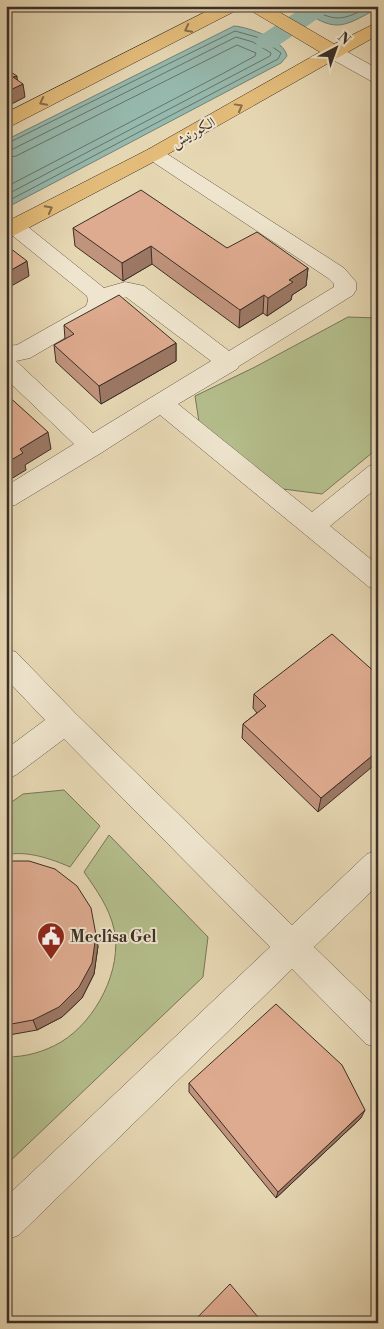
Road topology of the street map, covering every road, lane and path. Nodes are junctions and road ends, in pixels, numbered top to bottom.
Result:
1 (231, 6) edge
2 (260, 9) edge
3 (378, 27) edge
4 (335, 53) junction
5 (378, 78) edge
6 (6, 121) edge
7 (154, 154) junction
8 (11, 229) edge
9 (100, 298) junction
10 (6, 354) edge
11 (229, 363) junction
12 (6, 365) edge
13 (162, 404) junction
14 (92, 447) junction
15 (378, 474) edge
16 (6, 498) edge
17 (311, 527) junction
18 (378, 580) edge
19 (6, 660) edge
20 (65, 722) junction
21 (6, 766) edge
22 (378, 864) edge
23 (292, 948) junction
24 (378, 1032) edge
25 (6, 1222) edge

1 -> 6 main road
2 - 4 main road
3 - 4 main road, الكورنيش
4 - 5 street
7 -> 4 main road, الكورنيش
8 -> 7 main road, الكورنيش
7 - 11 street
8 - 9 street
9 - 10 street
9 - 11 street
11 - 13 street
12 - 14 street
13 - 14 street
13 - 17 street
14 - 16 street
15 - 17 street
17 - 18 street
19 - 20 street
20 - 21 street
20 - 23 street
22 - 23 street
23 - 24 street
23 - 25 street

